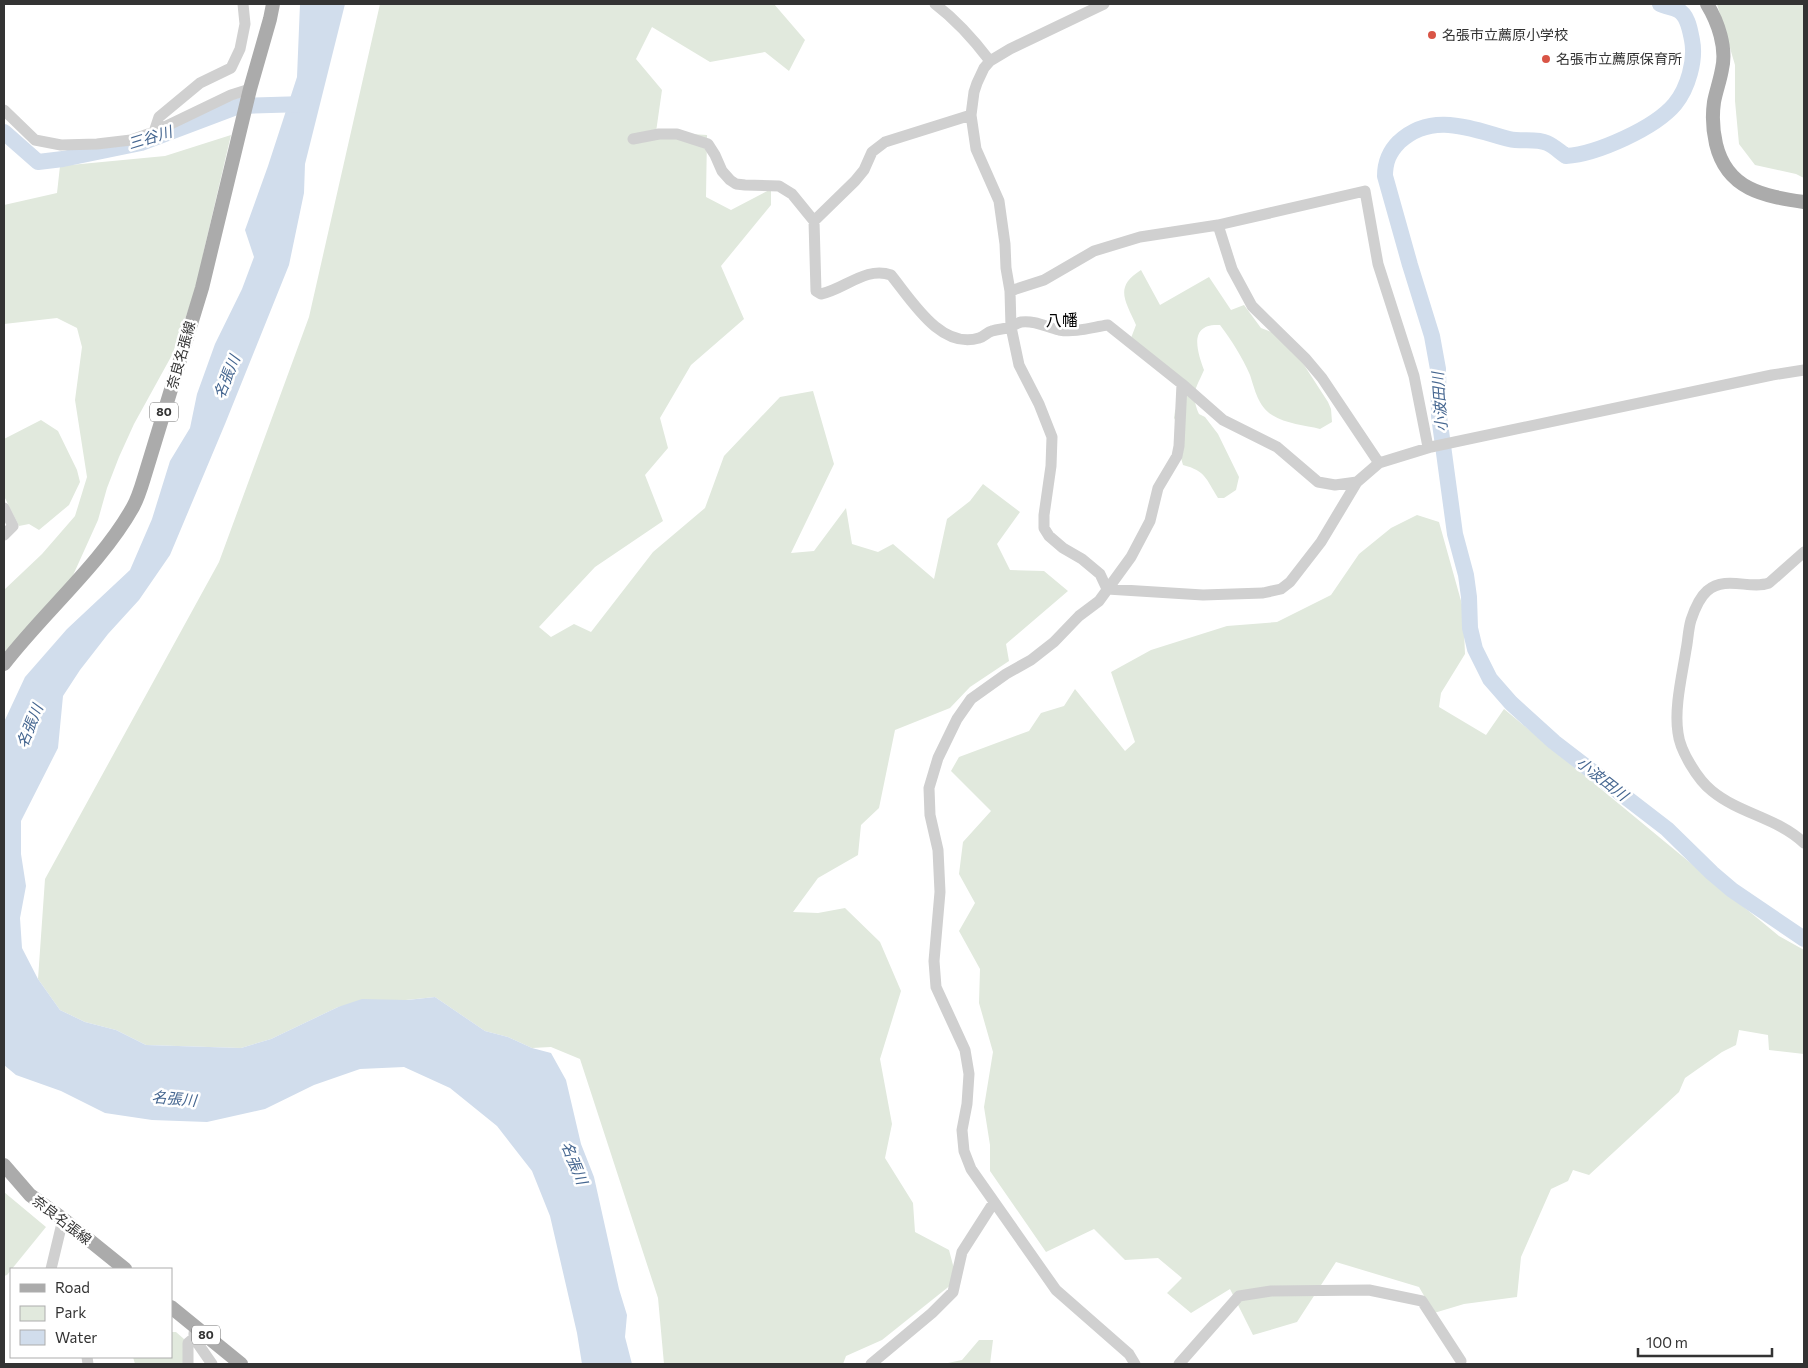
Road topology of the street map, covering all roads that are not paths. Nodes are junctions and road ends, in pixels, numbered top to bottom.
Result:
1 (243, 4) edge
2 (273, 4) edge
3 (935, 4) edge
4 (1104, 4) edge
5 (1707, 4) edge
6 (990, 61) junction
7 (249, 94) junction
8 (4, 110) edge
9 (971, 115) junction
10 (154, 132) junction
11 (633, 139) dead end
12 (1804, 202) edge
13 (814, 222) junction
14 (1218, 225) junction
15 (1010, 291) junction
16 (1011, 327) junction
17 (1804, 370) edge
18 (1182, 384) junction
19 (1430, 447) junction
20 (1379, 464) junction
21 (1357, 482) junction
22 (4, 508) edge
23 (4, 535) edge
24 (1804, 552) edge
25 (1107, 590) junction
26 (4, 664) edge
27 (1804, 842) edge
28 (4, 1165) edge
29 (994, 1202) junction
30 (63, 1219) junction
31 (51, 1268) edge
32 (124, 1268) edge
33 (172, 1308) edge
34 (196, 1333) junction
35 (1461, 1361) dead end
36 (188, 1364) edge
37 (212, 1364) edge
38 (240, 1364) edge
39 (871, 1364) edge
40 (1135, 1364) edge
41 (1179, 1364) edge

1 - 10 street
2 - 7 main road, 奈良名張線 / 80
3 - 6 street
4 - 6 street
5 - 12 main road
6 - 9 street
7 - 10 street
7 - 26 main road, 奈良名張線 / 80
8 - 10 street
9 - 13 street
9 - 15 street
11 - 13 street
13 - 16 street
14 - 15 street
14 - 19 street
14 - 20 street
15 - 16 street
16 - 18 street
16 - 25 street
17 - 19 street
18 - 21 street
18 - 25 street
19 - 20 street
20 - 21 street
21 - 25 street
22 - 23 street
24 - 27 street
25 - 29 street
28 - 30 main road, 奈良名張線
29 - 39 street
29 - 40 street
30 - 31 street
30 - 32 main road, 奈良名張線
33 - 34 main road, 80
34 - 36 street
34 - 37 street
34 - 38 main road, 80
35 - 41 street

